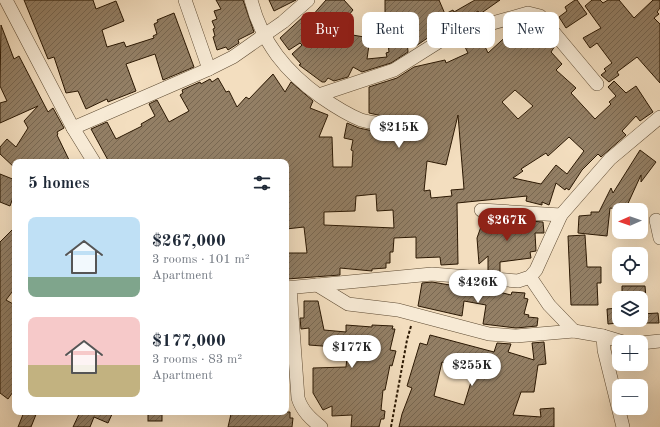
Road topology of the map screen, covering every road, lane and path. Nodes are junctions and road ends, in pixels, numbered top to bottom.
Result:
1 (6, 0) edge
2 (185, 0) edge
3 (251, 0) edge
4 (308, 0) edge
5 (264, 34) junction
6 (209, 69) junction
7 (597, 84) dead end
8 (319, 95) junction
9 (660, 117) edge
10 (394, 127) dead end
11 (73, 128) junction
12 (92, 159) edge
13 (482, 210) dead end
14 (561, 215) junction
15 (656, 220) dead end
16 (660, 238) edge
17 (530, 277) junction
18 (317, 285) junction
19 (289, 288) edge
20 (289, 311) edge
21 (416, 314) junction
22 (574, 331) junction
23 (603, 336) junction
24 (612, 339) edge
25 (660, 341) edge
26 (648, 342) edge
27 (321, 427) edge
28 (391, 427) edge
29 (623, 427) edge

1 - 11 street
2 - 6 street
3 - 5 street
4 - 5 street
5 - 6 street
5 - 8 street
6 - 11 street
7 - 8 street
8 - 10 street
9 - 14 street
11 - 12 street
13 - 14 street
14 - 17 street
15 - 16 street
17 - 18 street
17 - 22 street
18 - 19 street
18 - 21 street
20 - 27 street
21 - 22 street
21 - 28 path
22 - 23 street
23 - 24 street
23 - 29 street
25 - 26 street

